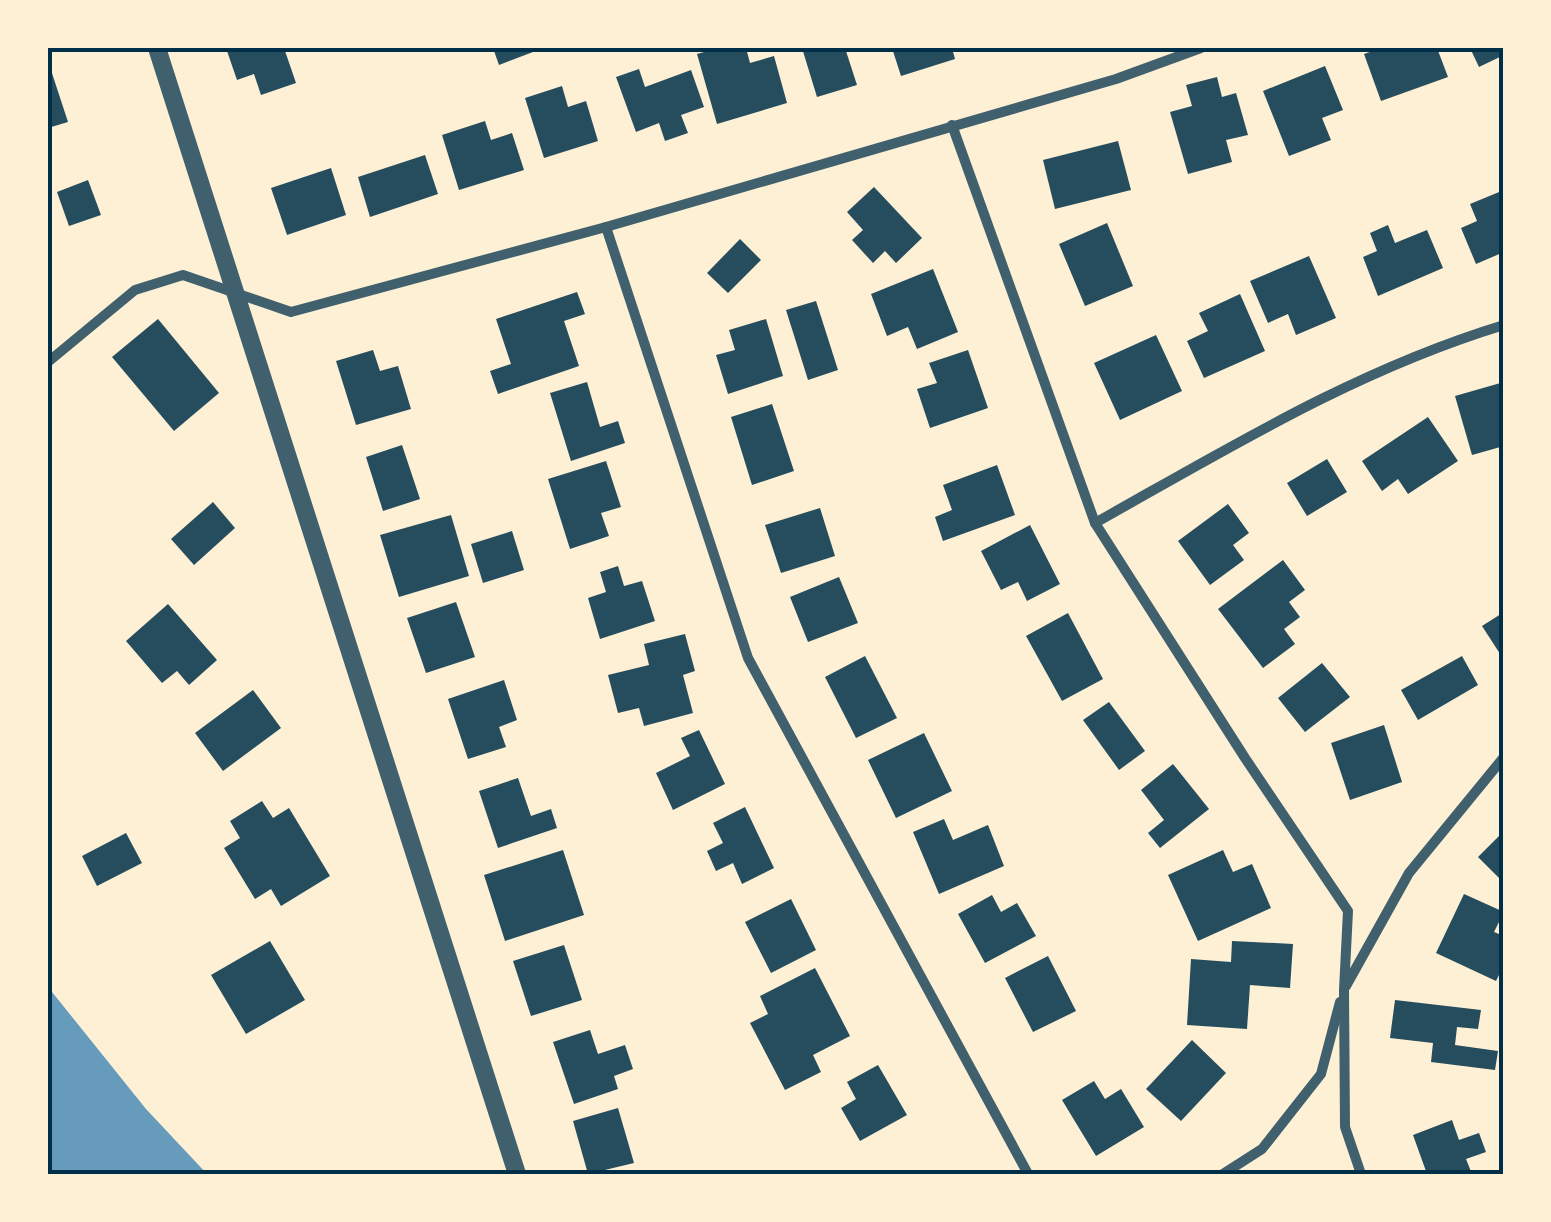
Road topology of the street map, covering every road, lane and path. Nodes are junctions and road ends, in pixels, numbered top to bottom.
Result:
1 (157, 48) edge
2 (1200, 48) edge
3 (952, 125) junction
4 (606, 227) junction
5 (233, 292) junction
6 (1504, 325) edge
7 (48, 362) edge
8 (1096, 523) junction
9 (1504, 757) edge
10 (1344, 990) junction
11 (517, 1174) edge
12 (1028, 1174) edge
13 (1224, 1174) edge
14 (1360, 1174) edge

1 - 5 street
2 - 3 street
3 - 4 street
3 - 8 street
4 - 5 street
4 - 12 street
5 - 7 street
5 - 11 street
6 - 8 street
8 - 10 street
9 - 10 street
10 - 13 street
10 - 14 street

